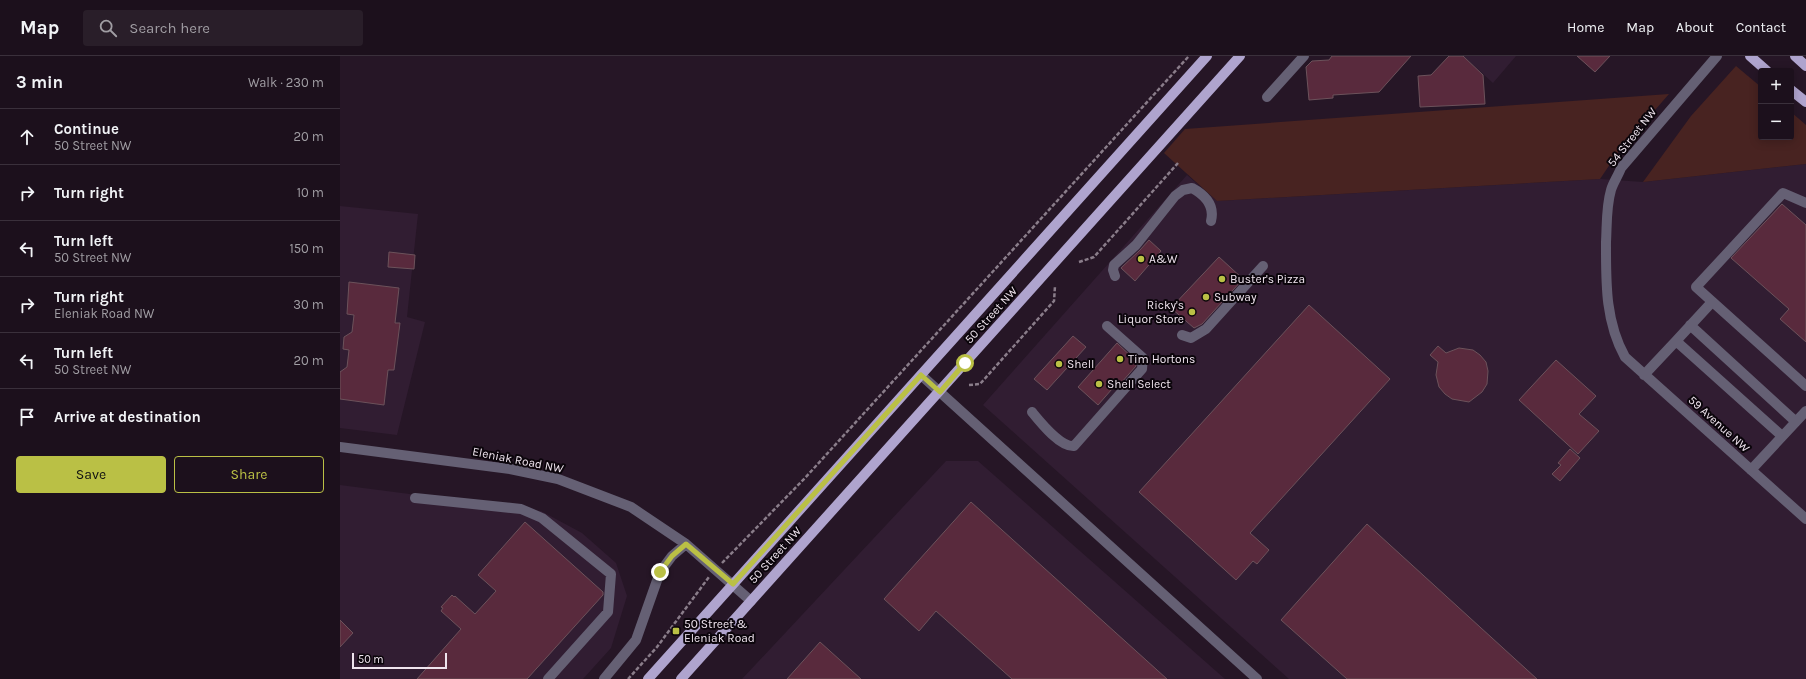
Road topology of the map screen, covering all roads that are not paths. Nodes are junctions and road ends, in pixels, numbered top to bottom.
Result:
1 (1207, 56) edge
2 (1240, 56) edge
3 (1304, 56) edge
4 (1717, 56) edge
5 (1750, 56) edge
6 (1795, 56) edge
7 (1806, 66) edge
8 (1764, 68) edge
9 (1794, 92) edge
10 (1268, 97) dead end
11 (1806, 102) edge
12 (1806, 203) edge
13 (1211, 221) dead end
14 (1263, 266) dead end
15 (1115, 276) dead end
16 (1712, 302) junction
17 (1690, 325) junction
18 (1107, 326) dead end
19 (1182, 335) dead end
20 (1676, 341) junction
21 (1618, 345) joint
22 (921, 375) junction
23 (1644, 375) junction
24 (1806, 386) edge
25 (940, 392) junction
26 (1806, 411) edge
27 (1032, 412) dead end
28 (1796, 422) junction
29 (1782, 436) junction
30 (340, 447) edge
31 (1751, 470) junction
32 (415, 498) dead end
33 (1806, 519) edge
34 (686, 544) junction
35 (733, 584) junction
36 (751, 601) junction
37 (548, 679) edge
38 (604, 679) edge
39 (648, 679) edge
40 (681, 679) edge
41 (1257, 679) edge

1 - 22 main road, 50 Street NW
2 - 25 main road, 50 Street NW
3 - 10 street
4 - 21 street, 54 Street NW
5 - 8 main road
6 - 7 main road
9 - 11 main road
12 - 16 street
13 - 15 street
14 - 19 street
16 - 17 street
16 - 24 street
17 - 20 street
17 - 28 street
18 - 27 street
20 - 23 street
20 - 29 street
21 - 23 street, 59 Avenue NW
22 - 25 street
22 - 35 main road, 50 Street NW
23 - 31 street, 59 Avenue NW
25 - 36 main road, 50 Street NW
25 - 41 street
26 - 28 street
28 - 29 street
29 - 31 street
30 - 34 street, Eleniak Road NW
31 - 33 street, 59 Avenue NW
32 - 37 street
34 - 35 street, Eleniak Road NW
34 - 38 street
35 - 36 street, Eleniak Road NW
35 - 39 main road, 50 Street NW
36 - 40 main road, 50 Street NW

